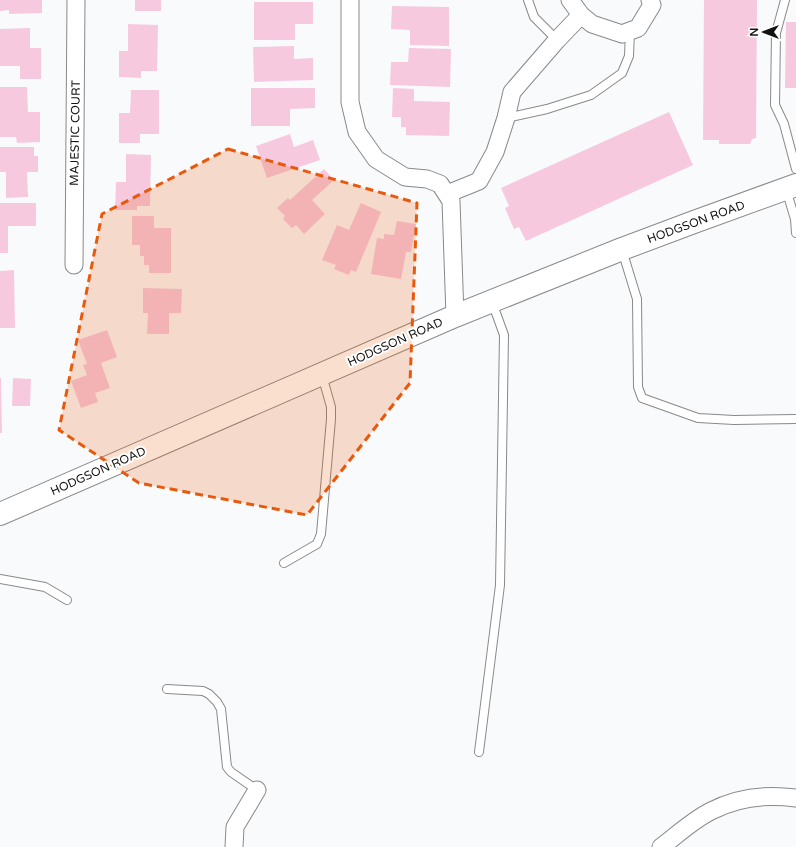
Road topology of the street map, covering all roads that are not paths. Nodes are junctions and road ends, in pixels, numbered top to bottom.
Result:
1 (76, 0) edge
2 (350, 0) edge
3 (528, 0) edge
4 (570, 0) edge
5 (650, 0) edge
6 (785, 0) edge
7 (581, 15) junction
8 (630, 31) junction
9 (557, 40) junction
10 (506, 118) junction
11 (796, 169) edge
12 (791, 187) edge
13 (446, 194) junction
14 (796, 233) edge
15 (622, 249) junction
16 (74, 265) dead end
17 (492, 301) junction
18 (455, 316) junction
19 (322, 374) junction
20 (796, 419) edge
21 (0, 514) edge
22 (284, 563) dead end
23 (0, 579) edge
24 (67, 600) dead end
25 (167, 689) dead end
26 (479, 752) dead end
27 (256, 790) joint
28 (796, 798) edge
29 (234, 847) edge
30 (660, 847) edge

1 - 16 street, MAJESTIC COURT
2 - 13 street
3 - 9 lane
4 - 7 street
5 - 8 street
6 - 11 lane
7 - 8 street
7 - 9 street
8 - 10 lane
9 - 10 street
10 - 13 street
12 - 14 lane
12 - 15 main road, HODGSON ROAD
13 - 18 street
15 - 17 main road, HODGSON ROAD
15 - 20 lane
17 - 18 main road, HODGSON ROAD
17 - 26 lane
18 - 19 main road, HODGSON ROAD
19 - 21 main road, HODGSON ROAD
19 - 22 lane
23 - 24 lane
25 - 27 lane
27 - 29 street
28 - 30 street

